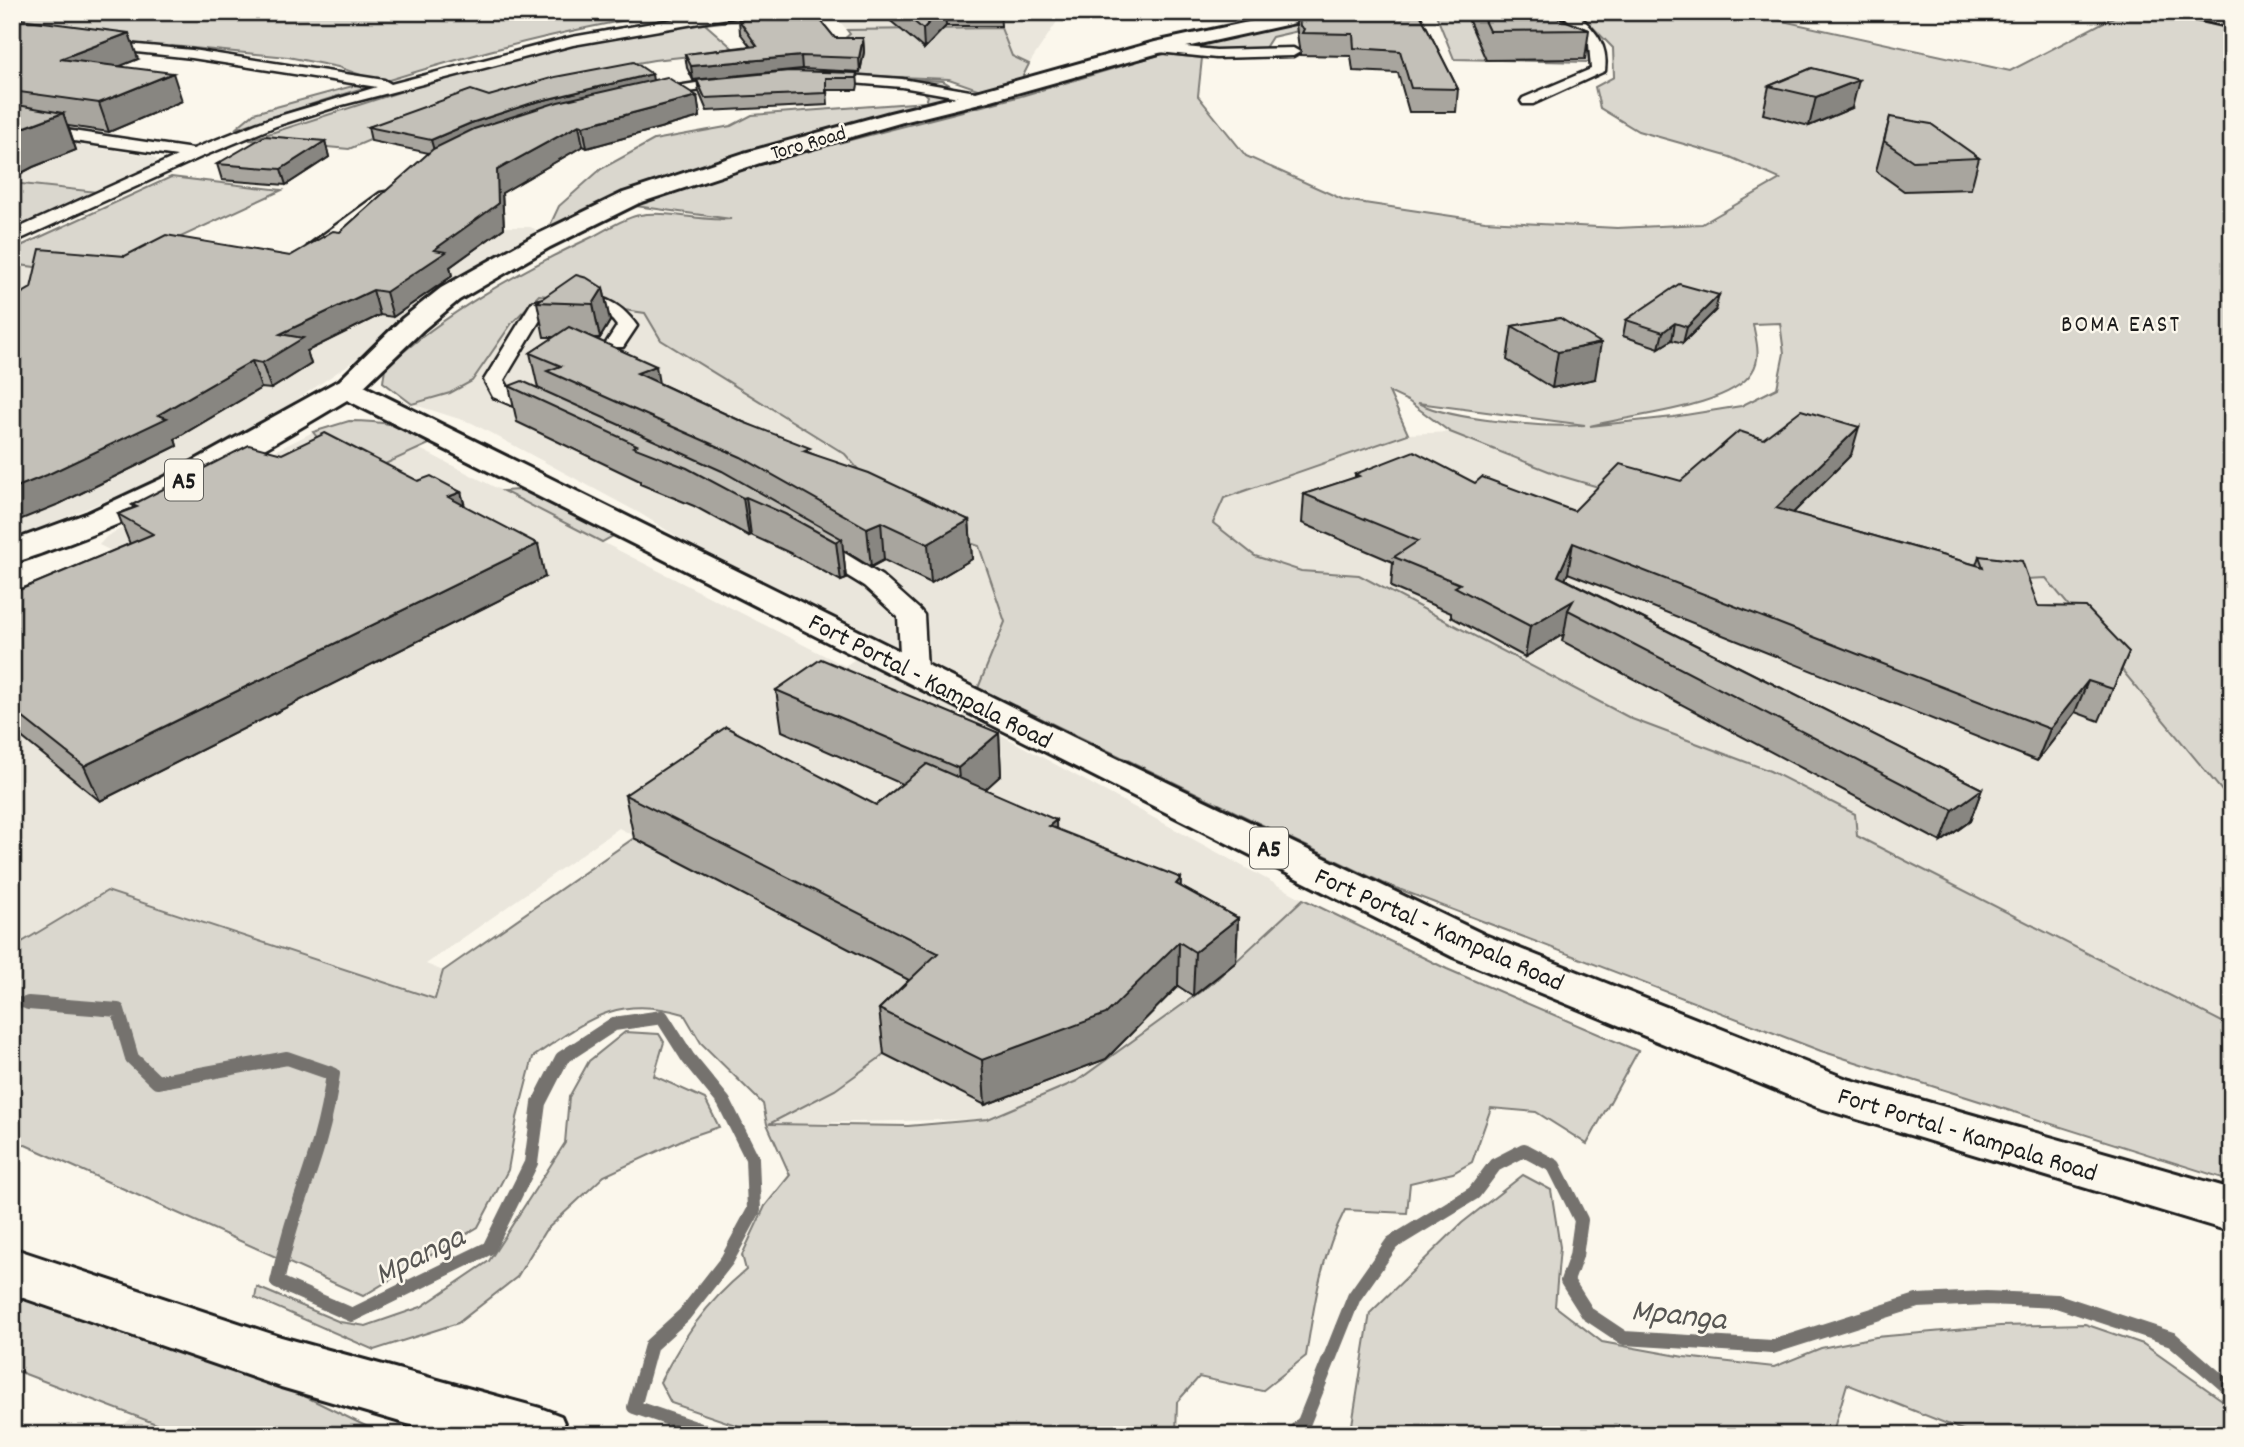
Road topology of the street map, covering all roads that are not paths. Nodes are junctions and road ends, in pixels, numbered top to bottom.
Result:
1 (740, 12) edge
2 (1322, 12) edge
3 (1567, 12) edge
4 (2189, 12) edge
5 (2232, 22) edge
6 (85, 42) edge
7 (1156, 48) junction
8 (1293, 52) dead end
9 (803, 76) edge
10 (753, 80) edge
11 (393, 86) junction
12 (981, 97) junction
13 (633, 98) edge
14 (1528, 101) dead end
15 (12, 127) edge
16 (195, 154) junction
17 (398, 188) edge
18 (12, 238) edge
19 (315, 249) edge
20 (616, 342) dead end
21 (346, 388) junction
22 (570, 424) edge
23 (790, 532) edge
24 (12, 553) edge
25 (914, 670) junction
26 (2232, 1211) edge
27 (12, 1271) edge
28 (540, 1435) edge

1 - 11 street
2 - 7 main road, Toro Road
3 - 14 street
4 - 5 main road
6 - 11 street
7 - 8 street
7 - 12 main road, Toro Road
9 - 12 street
10 - 13 street
11 - 16 street
12 - 21 main road, Toro Road
15 - 16 street
16 - 18 street
17 - 19 street
20 - 22 street
21 - 24 main road, A5
21 - 25 main road, Fort Portal - Kampala Road / A5
23 - 25 street
25 - 26 main road, Fort Portal - Kampala Road / A5
27 - 28 main road

